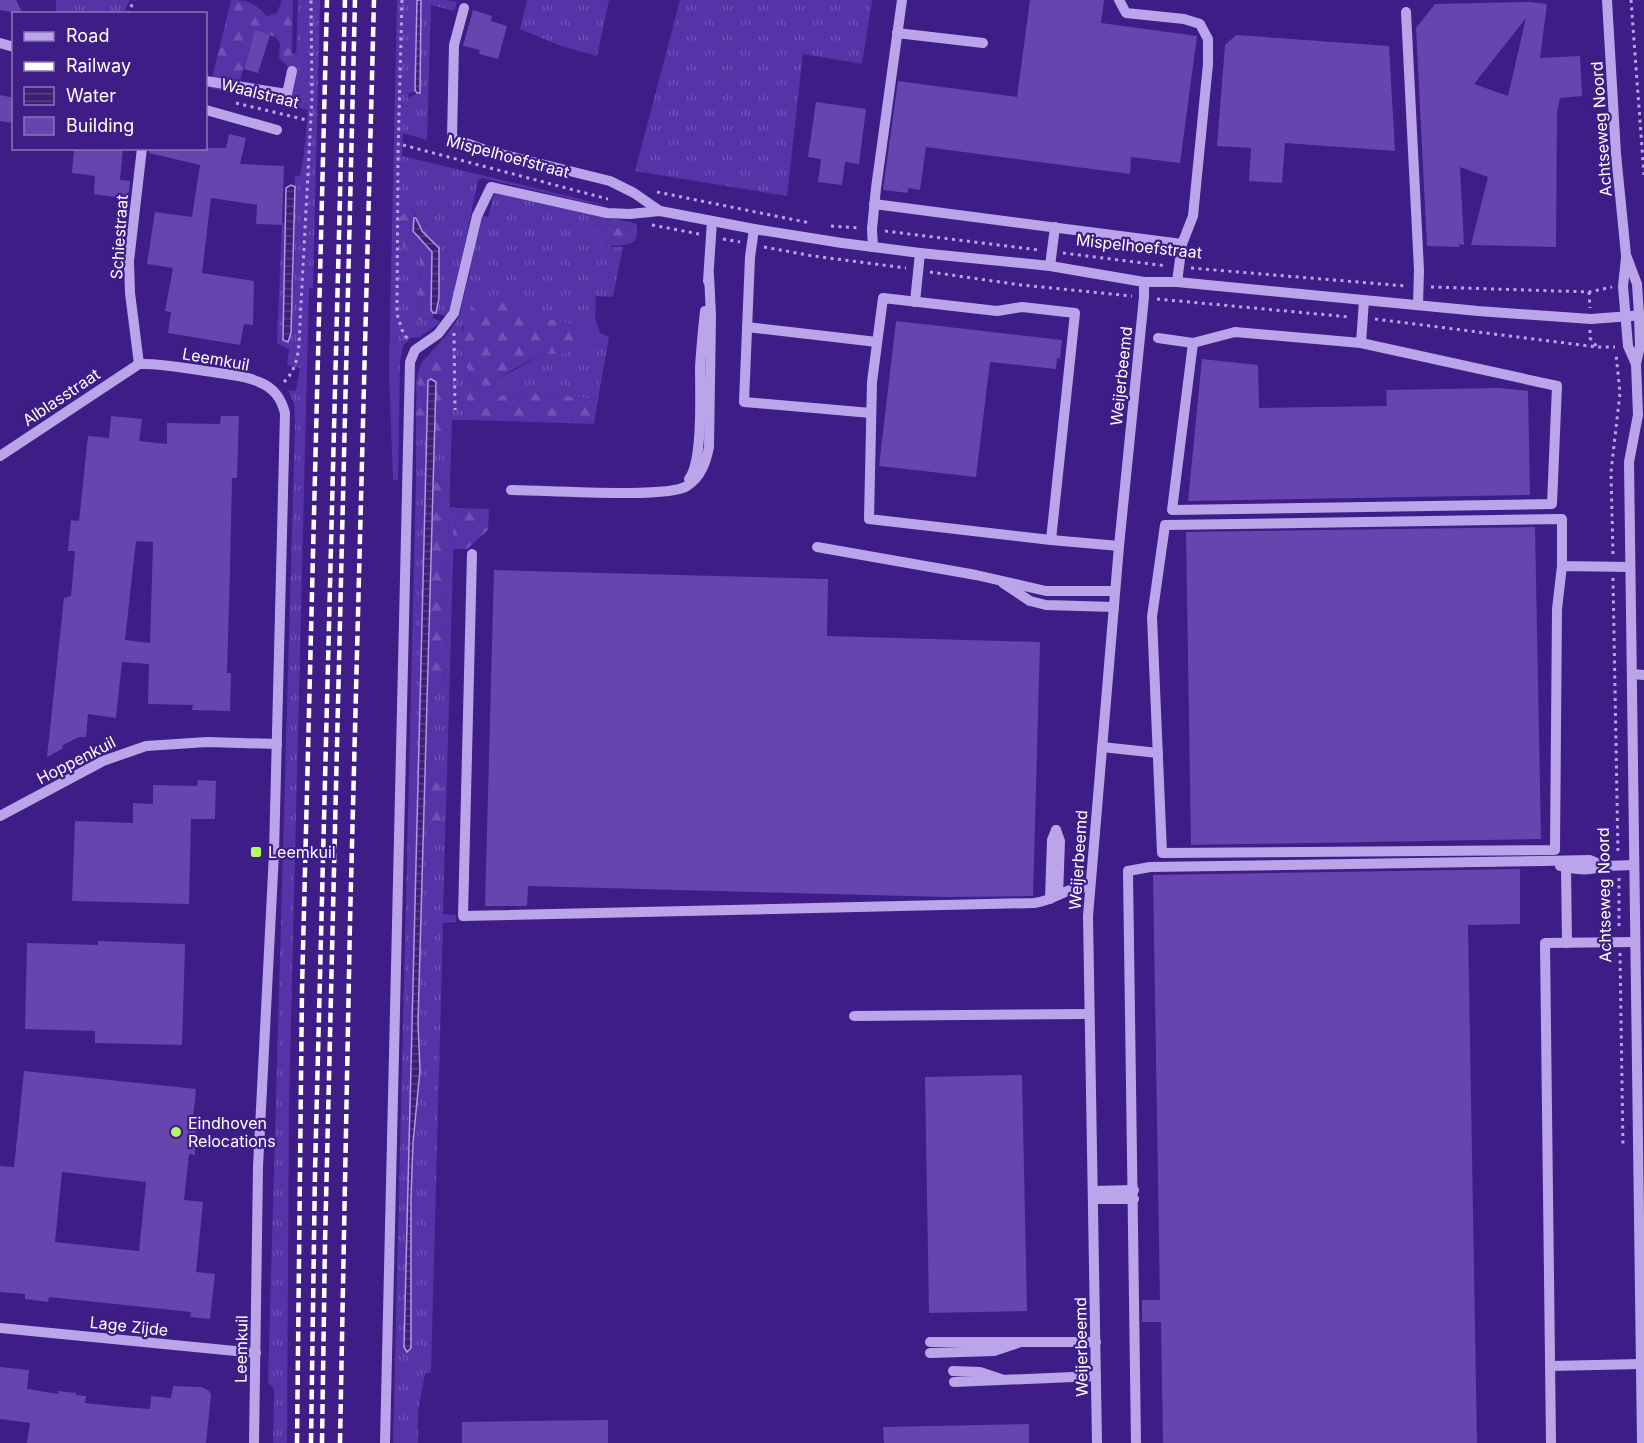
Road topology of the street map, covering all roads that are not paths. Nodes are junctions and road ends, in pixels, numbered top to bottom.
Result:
1 (902, 0) edge
2 (1119, 0) edge
3 (1607, 0) edge
4 (464, 8) dead end
5 (1406, 12) dead end
6 (897, 33) junction
7 (982, 43) dead end
8 (292, 70) dead end
9 (207, 81) edge
10 (207, 110) edge
11 (277, 130) dead end
12 (142, 150) edge
13 (874, 204) junction
14 (660, 211) junction
15 (712, 221) junction
16 (1055, 227) junction
17 (754, 229) junction
18 (1182, 244) junction
19 (873, 248) junction
20 (920, 254) junction
21 (1626, 255) junction
22 (1050, 266) junction
23 (1144, 282) junction
24 (1177, 282) junction
25 (1364, 300) junction
26 (915, 302) junction
27 (1418, 304) junction
28 (1642, 315) edge
29 (1626, 316) junction
30 (747, 327) junction
31 (1158, 338) dead end
32 (877, 342) junction
33 (1193, 343) junction
34 (1361, 343) junction
35 (139, 364) junction
36 (1636, 364) junction
37 (871, 413) junction
38 (0, 456) edge
39 (511, 490) dead end
40 (1051, 540) junction
41 (1119, 546) junction
42 (817, 547) dead end
43 (472, 554) dead end
44 (1562, 566) junction
45 (1630, 567) junction
46 (998, 580) junction
47 (1115, 591) junction
48 (1114, 607) junction
49 (1632, 674) junction
50 (1644, 675) edge
51 (1632, 727) junction
52 (1644, 727) edge
53 (277, 744) junction
54 (1102, 747) junction
55 (1158, 753) junction
56 (0, 816) edge
57 (1639, 838) edge
58 (1543, 861) junction
59 (1634, 865) junction
60 (1604, 866) junction
61 (1566, 867) junction
62 (1639, 879) edge
63 (1090, 887) junction
64 (1054, 897) junction
65 (1635, 942) junction
66 (1567, 943) junction
67 (1089, 1014) junction
68 (854, 1016) dead end
69 (1640, 1060) edge
70 (1641, 1086) edge
71 (1134, 1194) junction
72 (1093, 1195) junction
73 (1641, 1199) edge
74 (1642, 1245) edge
75 (0, 1328) edge
76 (1096, 1342) junction
77 (930, 1348) dead end
78 (256, 1353) junction
79 (1641, 1364) junction
80 (1550, 1366) junction
81 (1096, 1376) junction
82 (953, 1377) dead end
83 (254, 1443) edge
84 (385, 1443) edge
85 (1097, 1443) edge
86 (1137, 1443) edge
87 (1551, 1443) edge
88 (1642, 1443) edge

1 - 6 street
2 - 18 street
3 - 21 street, Achtseweg Noord
4 - 14 street, Mispelhoefstraat
5 - 27 street
6 - 7 street
6 - 13 street
8 - 9 street, Waalstraat
10 - 11 street, Waalstraat
12 - 35 street, Schiestraat
13 - 16 street
13 - 19 street
14 - 15 street, Mispelhoefstraat
14 - 84 street, Mispelhoefstraat
15 - 17 street, Mispelhoefstraat
15 - 39 street
16 - 18 street
16 - 22 street
17 - 19 street, Mispelhoefstraat
17 - 30 street
18 - 24 street
19 - 20 street, Mispelhoefstraat
20 - 22 street, Mispelhoefstraat
20 - 26 street
21 - 28 street, Achtseweg Noord
21 - 29 street, Achtseweg Noord
22 - 23 street, Mispelhoefstraat
23 - 24 street, Mispelhoefstraat
23 - 41 street, Weijerbeemd
24 - 25 street, Mispelhoefstraat
25 - 27 street, Mispelhoefstraat
25 - 34 street
26 - 32 street
26 - 40 street
27 - 29 street, Mispelhoefstraat
28 - 29 street, Mispelhoefstraat
28 - 36 street, Achtseweg Noord
29 - 36 street, Achtseweg Noord
30 - 32 street
30 - 37 street
31 - 33 street
32 - 37 street
33 - 34 street
33 - 34 street
35 - 38 street, Alblasstraat
35 - 53 street, Leemkuil
36 - 45 street, Achtseweg Noord
37 - 40 street
40 - 41 street
41 - 47 street, Weijerbeemd
42 - 46 street
43 - 64 street
44 - 45 street
44 - 55 street
44 - 55 street
45 - 49 street, Achtseweg Noord
46 - 47 street
46 - 48 street
47 - 48 street, Weijerbeemd
48 - 54 street, Weijerbeemd
49 - 50 street
49 - 51 street, Achtseweg Noord
51 - 52 street
51 - 57 street, Achtseweg Noord
53 - 56 street, Hoppenkuil
53 - 78 street, Leemkuil
54 - 55 street
54 - 63 street, Weijerbeemd
57 - 59 street, Achtseweg Noord
58 - 60 street
58 - 61 street
58 - 71 street
59 - 60 street
59 - 62 street, Achtseweg Noord
60 - 61 street
61 - 66 street
62 - 65 street, Achtseweg Noord
63 - 64 street
63 - 67 street, Weijerbeemd
64 - 64 street
65 - 66 street
65 - 69 street, Achtseweg Noord
66 - 80 street
67 - 68 street
67 - 72 street, Weijerbeemd
69 - 70 street, Achtseweg Noord
70 - 73 street, Achtseweg Noord
71 - 72 street
71 - 86 street
72 - 76 street, Weijerbeemd
73 - 74 street, Achtseweg Noord
74 - 79 street, Achtseweg Noord
75 - 78 street, Lage Zijde
76 - 77 street
76 - 81 street, Weijerbeemd
78 - 83 street, Leemkuil
79 - 80 street
79 - 88 street, Achtseweg Noord
80 - 87 street
81 - 82 street
81 - 85 street, Weijerbeemd

